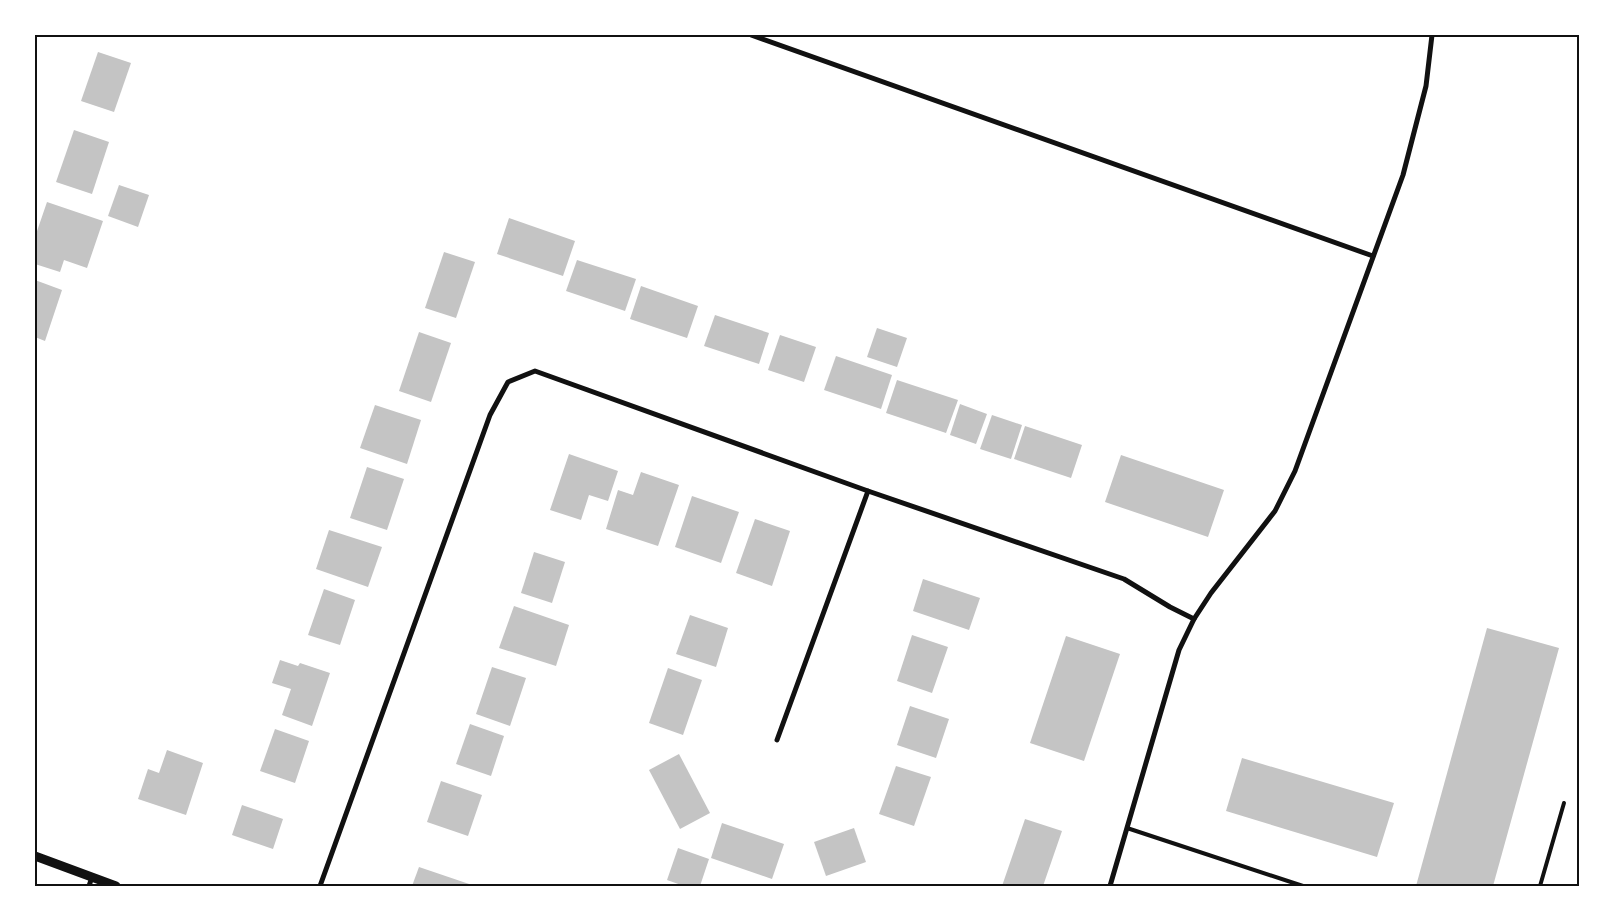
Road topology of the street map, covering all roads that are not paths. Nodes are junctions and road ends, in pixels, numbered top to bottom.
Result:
1 (750, 35) edge
2 (1432, 35) edge
3 (1374, 256) junction
4 (868, 491) junction
5 (1194, 619) junction
6 (777, 740) dead end
7 (1564, 803) dead end
8 (1127, 828) junction
9 (35, 856) edge
10 (91, 882) edge
11 (116, 886) edge
12 (320, 886) edge
13 (1110, 886) edge
14 (1303, 886) edge
15 (1540, 886) edge

1 - 3 street
2 - 3 street
3 - 5 street
4 - 5 street
4 - 6 street
4 - 12 street
5 - 8 street
7 - 15 lane
8 - 13 street
8 - 14 lane
9 - 10 street
10 - 11 street

